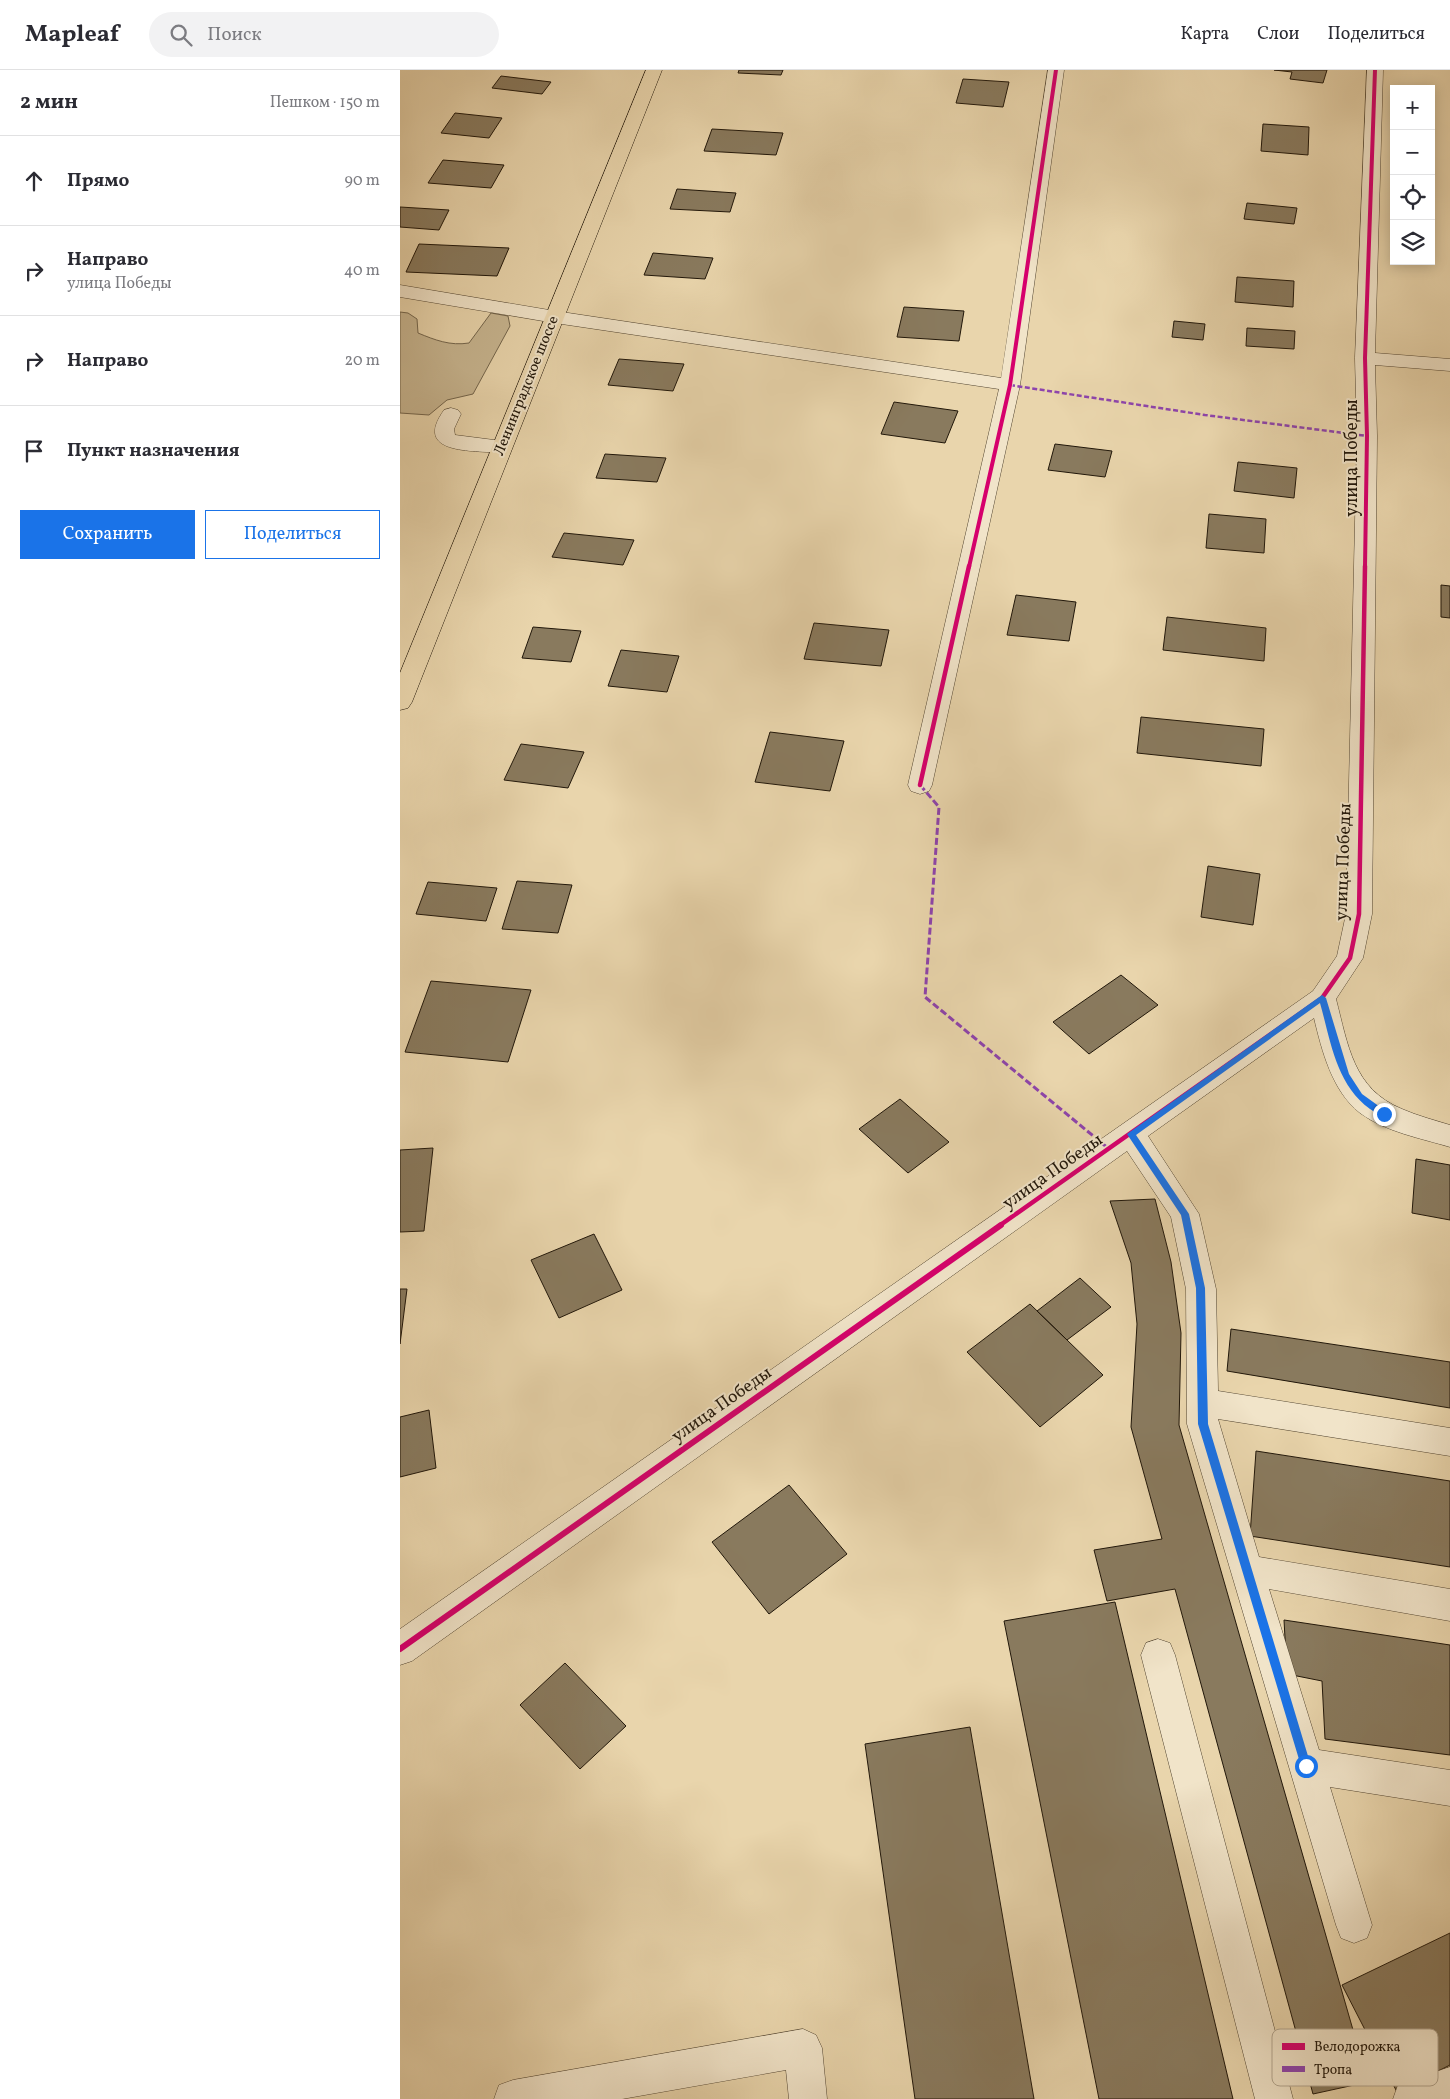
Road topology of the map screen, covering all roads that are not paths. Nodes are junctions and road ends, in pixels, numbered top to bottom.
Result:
1 (654, 70) edge
2 (1056, 70) edge
3 (1375, 70) edge
4 (400, 291) edge
5 (555, 317) junction
6 (1365, 358) junction
7 (1450, 365) edge
8 (1010, 385) junction
9 (451, 414) dead end
10 (502, 448) junction
11 (400, 702) edge
12 (920, 785) dead end
13 (1322, 998) junction
14 (1131, 1134) junction
15 (1450, 1136) edge
16 (1203, 1403) junction
17 (1450, 1442) edge
18 (1247, 1570) junction
19 (1450, 1605) edge
20 (400, 1649) edge
21 (1158, 1655) dead end
22 (1306, 1766) junction
23 (1450, 1788) edge
24 (1354, 1925) dead end
25 (1450, 2086) edge
26 (513, 2099) edge
27 (808, 2099) edge
28 (1274, 2099) edge
29 (1412, 2099) edge

1 - 5 main road, Ленинградское шоссе
2 - 8 street
3 - 6 street, улица Победы
4 - 5 street
5 - 8 street
5 - 10 main road, Ленинградское шоссе
6 - 7 street
6 - 13 street, улица Победы
8 - 12 street
9 - 10 street
10 - 11 main road, Ленинградское шоссе
13 - 14 street, улица Победы
13 - 15 street
14 - 16 street
14 - 20 street, улица Победы
16 - 17 street
16 - 18 street
18 - 19 street
18 - 22 street
21 - 28 street
22 - 23 street
22 - 24 street
25 - 29 street
26 - 27 street

